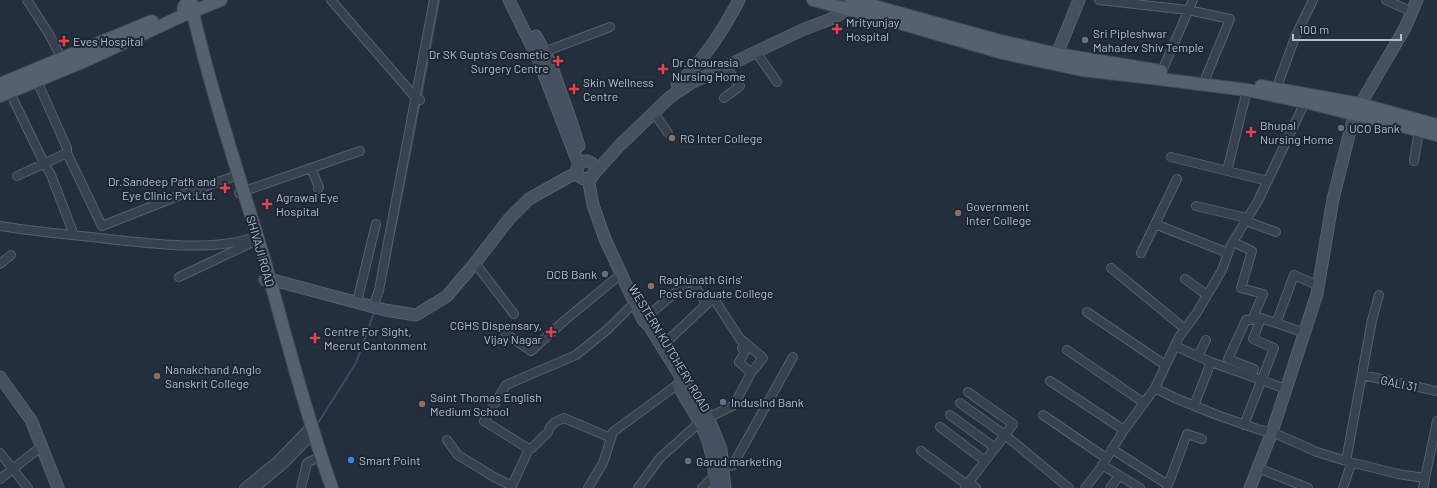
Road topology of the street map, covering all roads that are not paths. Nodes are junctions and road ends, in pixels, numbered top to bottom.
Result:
1 (221, 0) edge
2 (331, 0) edge
3 (434, 0) edge
4 (509, 0) edge
5 (517, 0) edge
6 (738, 0) edge
7 (813, 0) edge
8 (1079, 0) edge
9 (1099, 0) edge
10 (1193, 0) edge
11 (1313, 0) edge
12 (1386, 0) edge
13 (1417, 0) edge
14 (30, 1) edge
15 (850, 3) edge
16 (191, 8) edge
17 (1188, 10) junction
18 (1412, 12) junction
19 (610, 27) dead end
20 (544, 52) junction
21 (756, 52) junction
22 (1057, 54) junction
23 (64, 63) junction
24 (726, 67) junction
25 (1162, 71) junction
26 (1206, 77) junction
27 (37, 81) junction
28 (777, 82) dead end
29 (0, 84) edge
30 (1247, 90) junction
31 (11, 92) junction
32 (1275, 92) junction
33 (0, 96) edge
34 (418, 98) junction
35 (724, 98) dead end
36 (1305, 102) junction
37 (1357, 110) junction
38 (654, 113) junction
39 (1436, 125) edge
40 (1419, 130) junction
41 (668, 133) dead end
42 (360, 151) dead end
43 (67, 154) junction
44 (1171, 157) dead end
45 (1414, 161) dead end
46 (44, 163) junction
47 (311, 168) junction
48 (585, 170) junction
49 (1227, 171) junction
50 (17, 176) dead end
51 (236, 176) junction
52 (1177, 179) dead end
53 (1268, 181) junction
54 (318, 189) dead end
55 (241, 192) junction
56 (1196, 206) dead end
57 (1247, 220) junction
58 (376, 224) dead end
59 (1155, 224) junction
60 (0, 226) edge
61 (1276, 232) dead end
62 (74, 235) junction
63 (254, 239) junction
64 (1233, 242) junction
65 (1141, 253) dead end
66 (1228, 253) junction
67 (11, 255) dead end
68 (475, 263) junction
69 (0, 264) edge
70 (1111, 268) dead end
71 (179, 277) dead end
72 (615, 279) junction
73 (1185, 279) dead end
74 (267, 280) junction
75 (1319, 286) junction
76 (1207, 295) junction
77 (1379, 295) dead end
78 (357, 302) junction
79 (707, 304) junction
80 (377, 308) junction
81 (629, 308) junction
82 (1087, 312) dead end
83 (514, 314) dead end
84 (643, 320) junction
85 (1277, 321) dead end
86 (1185, 329) junction
87 (505, 333) dead end
88 (1305, 333) junction
89 (738, 336) junction
90 (1206, 340) dead end
91 (1174, 346) junction
92 (662, 347) junction
93 (1067, 350) dead end
94 (1198, 356) junction
95 (793, 357) dead end
96 (1211, 362) junction
97 (1165, 365) junction
98 (751, 373) junction
99 (1362, 375) junction
100 (1251, 376) junction
101 (0, 378) edge
102 (1261, 380) junction
103 (1050, 381) dead end
104 (677, 385) junction
105 (1155, 388) junction
106 (1286, 389) junction
107 (1437, 391) edge
108 (968, 392) dead end
109 (960, 403) dead end
110 (1144, 403) junction
111 (1194, 406) junction
112 (950, 415) dead end
113 (1043, 415) dead end
114 (704, 420) junction
115 (1437, 421) edge
116 (1244, 425) junction
117 (940, 427) dead end
118 (1124, 430) junction
119 (310, 432) junction
120 (1272, 432) junction
121 (1005, 435) junction
122 (1435, 437) edge
123 (611, 438) junction
124 (1202, 439) dead end
125 (447, 440) dead end
126 (42, 446) junction
127 (995, 448) junction
128 (529, 449) junction
129 (1112, 449) junction
130 (921, 451) dead end
131 (0, 453) edge
132 (317, 458) junction
133 (985, 461) junction
134 (1346, 461) junction
135 (1104, 462) junction
136 (1258, 468) junction
137 (12, 469) junction
138 (719, 471) junction
139 (1119, 476) junction
140 (1425, 478) junction
141 (0, 479) edge
142 (967, 485) edge
143 (512, 487) edge
144 (1167, 487) edge
145 (28, 488) edge
146 (58, 488) edge
147 (244, 488) edge
148 (255, 488) edge
149 (301, 488) edge
150 (327, 488) edge
151 (332, 488) edge
152 (588, 488) edge
153 (638, 488) edge
154 (702, 488) edge
155 (716, 488) edge
156 (725, 488) edge
157 (976, 488) edge
158 (1069, 488) edge
159 (1085, 488) edge
160 (1110, 488) edge
161 (1138, 488) edge
162 (1250, 488) edge
163 (1308, 488) edge
164 (1343, 488) edge
165 (1423, 488) edge

1 - 16 main road
2 - 34 street
3 - 34 street
4 - 48 street
5 - 20 street, WESTERN KUTCHERY ROAD
6 - 48 street
7 - 15 main road
8 - 22 street
9 - 17 street
10 - 17 street
11 - 32 street
12 - 18 street
13 - 18 street
14 - 23 street
15 - 21 street
15 - 22 main road
15 - 30 main road
16 - 23 main road
16 - 51 main road, SHIVAJI ROAD
17 - 25 street
17 - 26 street
18 - 37 street
19 - 20 street
20 - 48 street, WESTERN KUTCHERY ROAD
21 - 24 street
21 - 28 street
22 - 25 main road
23 - 27 main road
23 - 29 main road
24 - 35 street
24 - 38 street
25 - 26 main road
26 - 32 main road
27 - 31 main road
27 - 43 street
30 - 32 main road
30 - 49 street
31 - 33 main road
31 - 46 street
32 - 36 main road
32 - 37 main road
34 - 80 street
36 - 37 main road
36 - 53 street
37 - 39 main road
37 - 40 main road
37 - 75 street
38 - 41 street
38 - 48 street
39 - 40 main road
40 - 45 street
42 - 47 street
43 - 46 street
43 - 51 street
44 - 49 street
46 - 50 street
46 - 62 street
47 - 54 street
47 - 55 street
48 - 68 street
48 - 72 street, WESTERN KUTCHERY ROAD
48 - 84 street
49 - 53 street
51 - 55 main road, SHIVAJI ROAD
52 - 59 street
53 - 57 street
55 - 63 main road, SHIVAJI ROAD
56 - 57 street
57 - 61 street
57 - 64 street
58 - 78 street
59 - 65 street
59 - 66 street
60 - 62 street
62 - 63 street
63 - 71 street
63 - 74 main road, SHIVAJI ROAD
64 - 66 street
64 - 100 street
66 - 76 street
67 - 69 street
68 - 80 street
68 - 83 street
70 - 86 street
72 - 81 street, WESTERN KUTCHERY ROAD
72 - 87 street
73 - 76 street
74 - 78 street
74 - 119 main road, SHIVAJI ROAD
75 - 85 street
75 - 88 street
76 - 86 street
77 - 99 street
78 - 80 street
79 - 84 street
79 - 89 street
79 - 92 street
81 - 104 street, WESTERN KUTCHERY ROAD
81 - 128 street
82 - 97 street
84 - 92 street
86 - 91 street
88 - 102 street
88 - 106 street
89 - 98 street
89 - 98 street
90 - 94 street
91 - 94 street
91 - 97 street
92 - 114 street
93 - 110 street
94 - 96 street
95 - 138 street
96 - 100 street
96 - 111 street
97 - 105 street
98 - 114 street
99 - 107 street, GALI 31
99 - 134 street
100 - 102 street
101 - 126 street
102 - 106 street
102 - 116 street
103 - 118 street
104 - 114 street, WESTERN KUTCHERY ROAD
104 - 123 street
105 - 110 street
105 - 111 street
106 - 120 street
108 - 121 street
109 - 121 street
110 - 118 street
111 - 116 street
112 - 127 street
113 - 135 street
114 - 138 street, WESTERN KUTCHERY ROAD
114 - 153 street
115 - 122 street
116 - 120 street
117 - 133 street
118 - 129 street
119 - 132 main road
119 - 147 street
119 - 148 street
119 - 151 main road, SHIVAJI ROAD
120 - 134 street
120 - 136 street
121 - 127 street
121 - 158 street
122 - 140 street
123 - 128 street
123 - 152 street
124 - 144 street
125 - 143 street
126 - 137 street
126 - 146 street
127 - 133 street
128 - 143 street
129 - 135 street
129 - 144 street
130 - 142 street
131 - 137 street
132 - 149 street
132 - 150 main road
133 - 142 street
134 - 140 street
134 - 164 street
135 - 139 street
135 - 159 street
136 - 162 street
136 - 163 street
137 - 141 street
137 - 145 street
138 - 154 street
138 - 155 street, WESTERN KUTCHERY ROAD
138 - 156 street
139 - 160 street
139 - 161 street
140 - 165 street
142 - 157 street

